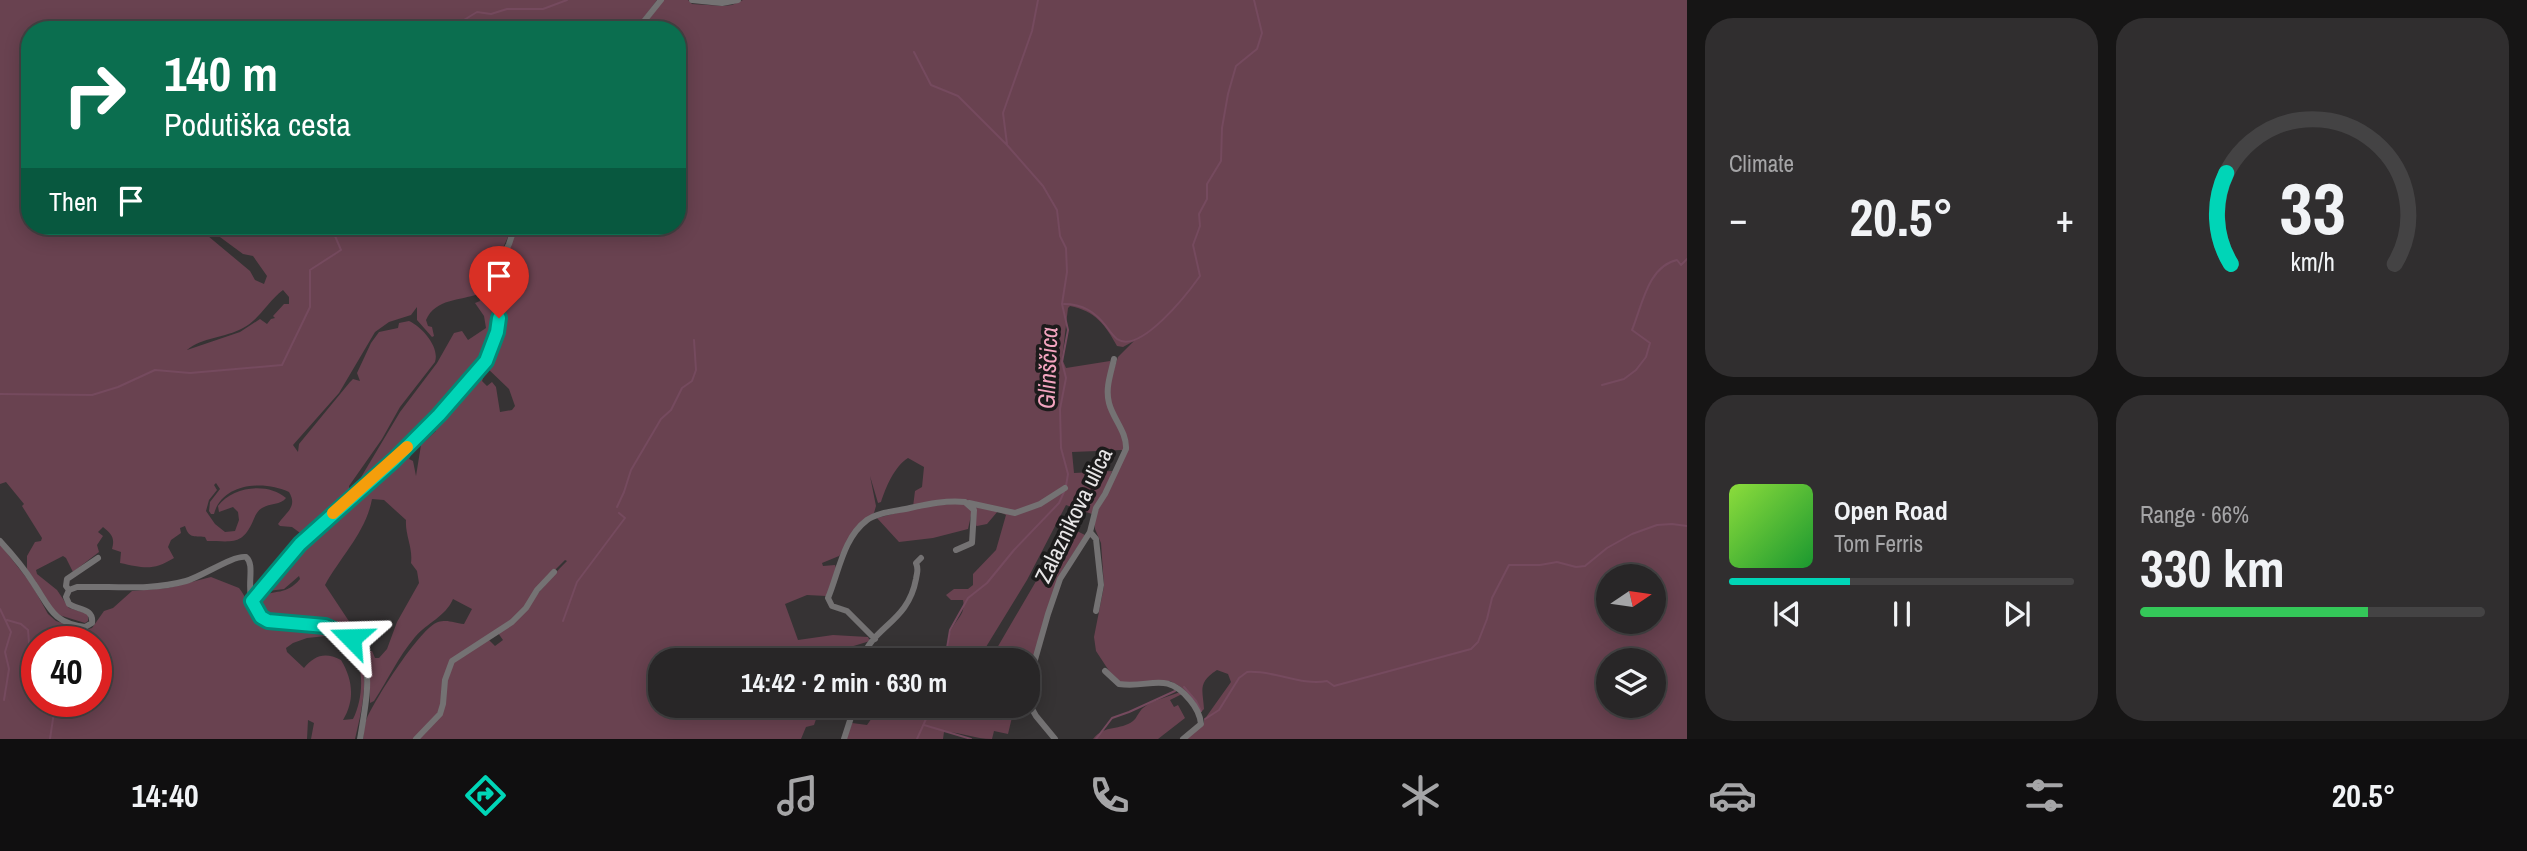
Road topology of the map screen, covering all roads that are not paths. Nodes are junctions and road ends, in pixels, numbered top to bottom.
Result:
1 (661, 0) edge
2 (692, 0) edge
3 (738, 0) edge
4 (644, 21) edge
5 (512, 235) edge
6 (1114, 359) dead end
7 (1065, 488) dead end
8 (969, 503) junction
9 (1090, 532) junction
10 (0, 541) edge
11 (956, 550) dead end
12 (98, 558) dead end
13 (921, 558) dead end
14 (554, 572) dead end
15 (69, 590) junction
16 (252, 601) junction
17 (1096, 611) dead end
18 (875, 639) junction
19 (869, 648) edge
20 (1038, 648) edge
21 (1105, 671) dead end
22 (851, 718) edge
23 (1038, 718) edge
24 (360, 739) edge
25 (416, 739) edge
26 (844, 739) edge
27 (1055, 739) edge
28 (1183, 739) edge

1 - 4 street
2 - 3 street
5 - 16 street
6 - 9 street, Zalaznikova ulica
7 - 8 street
8 - 11 street
8 - 18 street
9 - 17 street
9 - 20 street, Zalaznikova ulica
10 - 15 street
12 - 15 street
13 - 18 street
14 - 25 street
15 - 16 street
16 - 24 street
18 - 19 street
21 - 28 street
22 - 26 street
23 - 27 street

